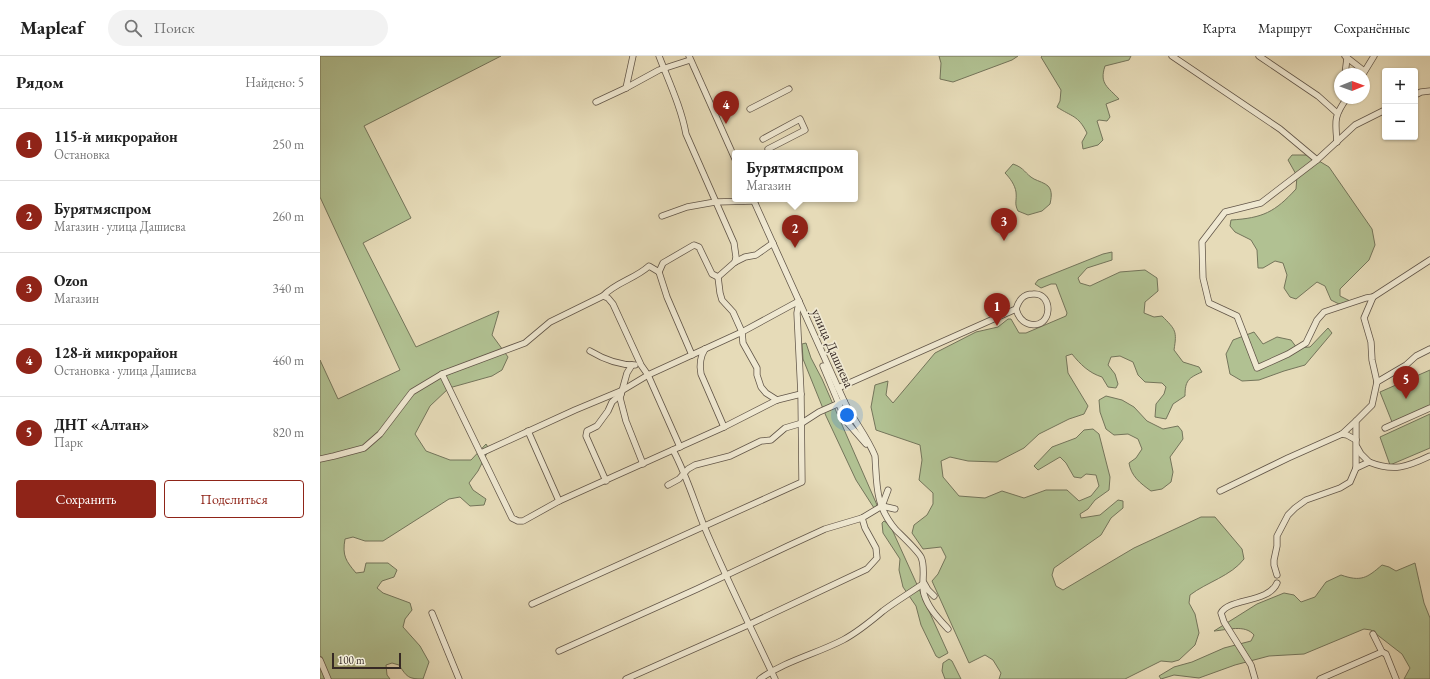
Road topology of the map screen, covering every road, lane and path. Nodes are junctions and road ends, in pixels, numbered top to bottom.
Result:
1 (634, 56) edge
2 (659, 56) edge
3 (1172, 56) edge
4 (1259, 56) edge
5 (1374, 56) edge
6 (1346, 57) edge
7 (689, 58) edge
8 (664, 68) junction
9 (1345, 68) edge
10 (1358, 68) edge
11 (1366, 68) edge
12 (626, 88) junction
13 (789, 88) dead end
14 (1430, 91) edge
15 (1418, 94) edge
16 (596, 102) dead end
17 (1340, 104) edge
18 (1344, 104) edge
19 (750, 109) dead end
20 (1339, 110) junction
21 (1382, 111) edge
22 (763, 139) dead end
23 (1337, 142) junction
24 (768, 149) dead end
25 (732, 152) edge
26 (1317, 160) junction
27 (732, 201) edge
28 (715, 202) junction
29 (756, 202) edge
30 (662, 216) dead end
31 (773, 243) junction
32 (1430, 260) edge
33 (735, 262) junction
34 (659, 272) junction
35 (718, 277) junction
36 (604, 296) junction
37 (1373, 297) junction
38 (799, 301) junction
39 (1016, 309) junction
40 (742, 332) junction
41 (705, 349) junction
42 (1430, 349) edge
43 (590, 351) dead end
44 (692, 355) junction
45 (632, 365) junction
46 (640, 365) junction
47 (823, 366) dead end
48 (442, 374) junction
49 (648, 375) junction
50 (1377, 382) junction
51 (838, 388) junction
52 (622, 392) junction
53 (801, 394) junction
54 (777, 400) junction
55 (841, 403) junction
56 (1430, 408) edge
57 (1356, 421) junction
58 (802, 423) junction
59 (724, 427) junction
60 (1385, 428) dead end
61 (528, 431) junction
62 (1342, 434) junction
63 (1356, 443) junction
64 (680, 447) junction
65 (673, 450) junction
66 (481, 453) junction
67 (1430, 456) edge
68 (320, 459) edge
69 (1369, 462) junction
70 (643, 464) junction
71 (1356, 468) junction
72 (683, 474) junction
73 (606, 481) junction
74 (668, 485) dead end
75 (888, 490) dead end
76 (1220, 491) dead end
77 (559, 501) junction
78 (882, 506) junction
79 (895, 509) dead end
80 (862, 518) junction
81 (704, 526) junction
82 (726, 575) junction
83 (1277, 575) dead end
84 (924, 583) junction
85 (1277, 583) dead end
86 (934, 596) dead end
87 (532, 604) dead end
88 (432, 613) dead end
89 (748, 625) junction
90 (948, 629) dead end
91 (1373, 634) dead end
92 (559, 651) dead end
93 (1382, 652) junction
94 (320, 660) edge
95 (771, 671) junction
96 (328, 679) edge
97 (459, 679) edge
98 (626, 679) edge
99 (760, 679) edge
100 (775, 679) edge
101 (1255, 679) edge
102 (1320, 679) edge
103 (1396, 679) edge

1 - 12 street
2 - 8 street
3 - 26 street
4 - 20 street
5 - 11 street
6 - 9 street
6 - 10 street
7 - 8 street
7 - 25 street
8 - 12 street
8 - 28 street
12 - 16 street
13 - 19 street
14 - 15 street
17 - 20 street
18 - 20 street
20 - 23 street
21 - 23 street
22 - 24 street
23 - 26 street
26 - 37 street
27 - 28 street
28 - 30 street
28 - 33 street
29 - 31 street, улица Дашиева
31 - 33 street
31 - 38 street, улица Дашиева
32 - 37 street
33 - 35 street
34 - 35 street
34 - 36 street
34 - 44 street
35 - 40 street
36 - 46 street
36 - 48 street
37 - 50 street
38 - 40 street
38 - 51 street, улица Дашиева
38 - 53 street
39 - 39 street
39 - 51 street
40 - 41 street
40 - 54 street
41 - 44 street
41 - 59 street
42 - 50 street
43 - 45 street
44 - 49 street
45 - 46 street
45 - 52 street
46 - 49 street
47 - 55 street
48 - 66 street
48 - 68 street
49 - 52 street
49 - 64 street
50 - 57 street
51 - 55 street, улица Дашиева
52 - 61 street
52 - 70 street
52 - 73 street
53 - 54 street
53 - 58 street
54 - 59 street
55 - 58 street
55 - 78 street, улица Дашиева
56 - 60 street
57 - 62 street
57 - 63 street
58 - 72 street
58 - 81 street
59 - 64 street
61 - 66 street
61 - 77 street
62 - 63 street
62 - 76 street
63 - 69 street
63 - 71 street
64 - 65 street
65 - 70 street
65 - 72 street
66 - 77 street
67 - 69 street
69 - 71 street
70 - 73 street
71 - 83 street
72 - 74 street
72 - 81 street
73 - 77 street
75 - 78 street
78 - 79 street
78 - 80 street
78 - 84 street, улица Дашиева
80 - 82 street
80 - 89 street
81 - 82 street
81 - 87 street
82 - 89 street
82 - 92 street
84 - 86 street
84 - 90 street, улица Дашиева
84 - 95 street
85 - 101 street
88 - 97 street
89 - 95 street
89 - 98 street
91 - 93 street
93 - 102 street
93 - 103 street
94 - 96 street
95 - 99 street
95 - 100 street

